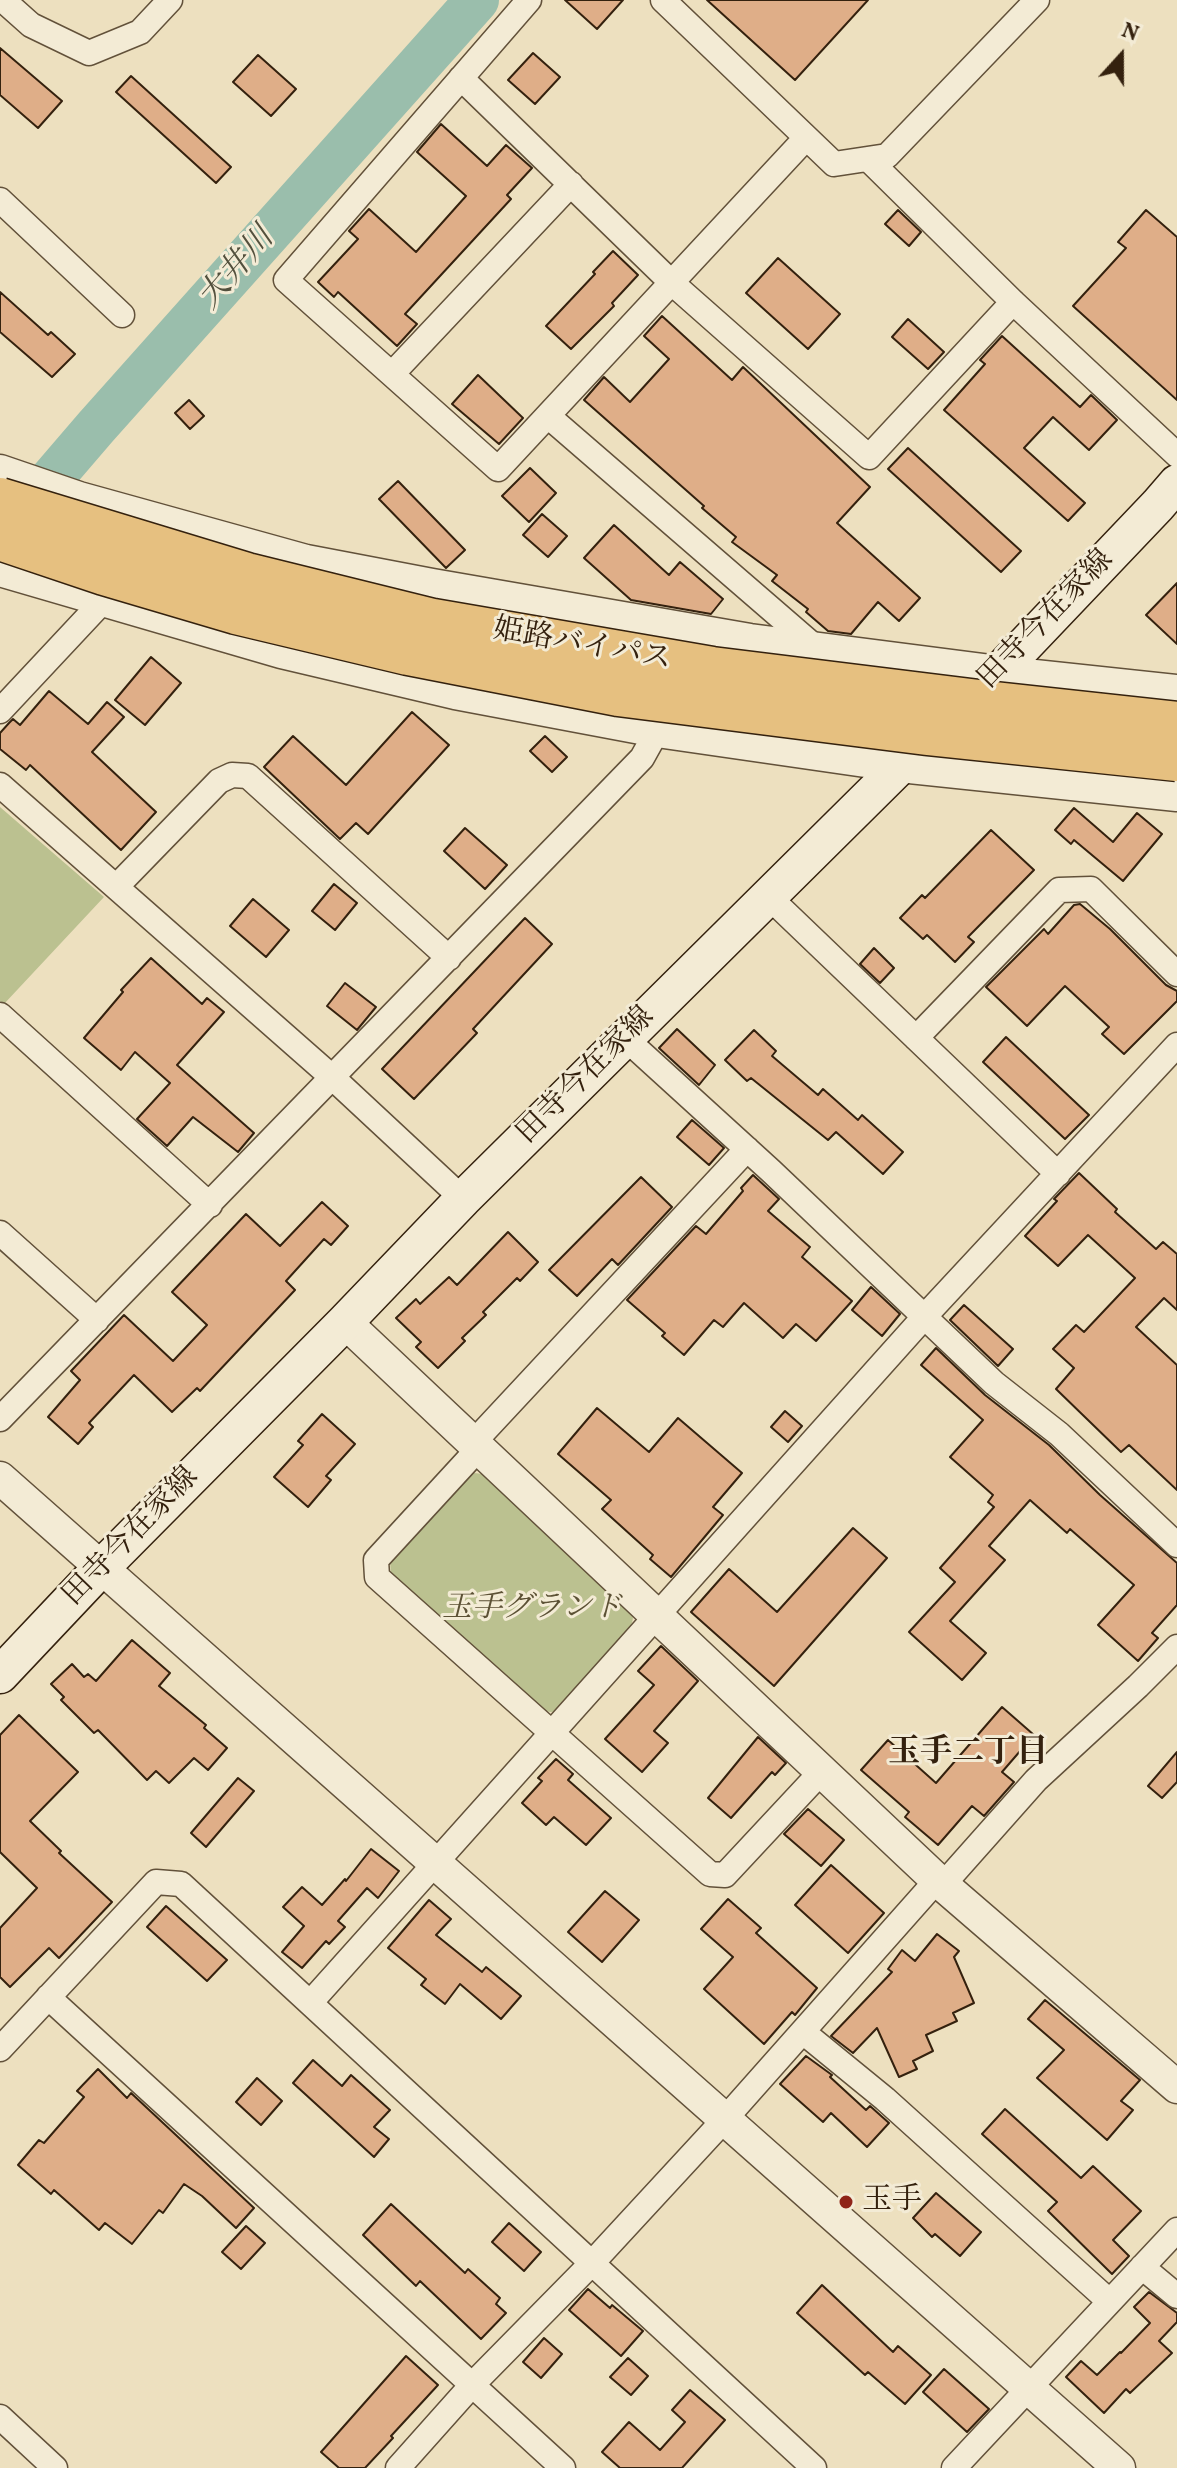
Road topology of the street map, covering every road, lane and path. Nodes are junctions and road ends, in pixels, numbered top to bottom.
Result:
1 (3, 0) edge
2 (170, 0) edge
3 (529, 0) edge
4 (663, 0) edge
5 (1037, 0) edge
6 (461, 78) junction
7 (806, 138) junction
8 (868, 159) junction
9 (571, 184) junction
10 (0, 200) edge
11 (672, 283) junction
12 (1013, 302) junction
13 (122, 315) dead end
14 (392, 374) junction
15 (548, 416) junction
16 (1177, 455) edge
17 (0, 471) edge
18 (1177, 483) edge
19 (0, 500) edge
20 (3, 560) edge
21 (103, 601) junction
22 (815, 647) junction
23 (999, 672) junction
24 (1177, 691) edge
25 (0, 711) edge
26 (1177, 724) edge
27 (657, 731) junction
28 (1177, 759) edge
29 (900, 766) junction
30 (0, 785) edge
31 (1177, 795) edge
32 (116, 887) junction
33 (769, 897) junction
34 (449, 958) junction
35 (1177, 974) edge
36 (0, 1015) edge
37 (916, 1038) junction
38 (626, 1039) junction
39 (1177, 1045) edge
40 (333, 1078) junction
41 (747, 1149) junction
42 (1058, 1174) junction
43 (463, 1199) junction
44 (210, 1205) junction
45 (0, 1233) edge
46 (925, 1316) junction
47 (97, 1320) junction
48 (345, 1322) junction
49 (0, 1419) edge
50 (476, 1445) junction
51 (0, 1478) edge
52 (1177, 1545) edge
53 (101, 1568) junction
54 (657, 1616) junction
55 (1177, 1647) edge
56 (0, 1675) edge
57 (552, 1733) junction
58 (822, 1771) junction
59 (435, 1863) junction
60 (937, 1880) junction
61 (48, 1997) junction
62 (310, 2003) junction
63 (803, 2032) junction
64 (0, 2049) edge
65 (1177, 2087) edge
66 (725, 2119) junction
67 (1177, 2230) edge
68 (592, 2263) junction
69 (1142, 2267) junction
70 (1177, 2296) edge
71 (1109, 2301) junction
72 (472, 2385) junction
73 (1029, 2387) junction
74 (0, 2417) edge
75 (55, 2468) edge
76 (398, 2468) edge
77 (563, 2468) edge
78 (814, 2468) edge
79 (954, 2468) edge
80 (1119, 2468) edge

1 - 2 street
3 - 6 street
4 - 7 street
5 - 8 street
6 - 9 street
6 - 14 street
7 - 8 street
7 - 11 street
8 - 12 street
9 - 11 street
9 - 14 street
10 - 13 street
11 - 12 street
11 - 15 street
12 - 16 street
14 - 15 street
15 - 22 street
17 - 22 street
18 - 23 main road, 田寺今在家線
19 - 26 highway, 姫路バイパス, bridge
20 - 21 street
20 - 28 highway, 姫路バイパス, bridge
21 - 25 street
21 - 27 street
22 - 23 street
23 - 24 street
23 - 29 main road, 田寺今在家線
27 - 29 street
27 - 34 street
29 - 31 street
29 - 33 main road, 田寺今在家線
30 - 32 street
32 - 34 street
32 - 40 street
33 - 37 street
33 - 38 main road, 田寺今在家線
34 - 40 street
35 - 37 street
36 - 44 street
37 - 42 street
38 - 41 street
38 - 43 main road, 田寺今在家線
39 - 42 street
40 - 43 street
40 - 44 street
41 - 46 street
41 - 50 street
42 - 46 street
43 - 48 main road, 田寺今在家線
44 - 47 street
45 - 47 street
46 - 52 street
46 - 54 street
47 - 49 street
48 - 50 street
48 - 53 main road, 田寺今在家線
50 - 54 street
50 - 57 street
51 - 53 street
53 - 56 main road, 田寺今在家線
53 - 59 street
54 - 57 street
54 - 58 street
55 - 60 street
57 - 58 street
57 - 59 street
58 - 60 street
59 - 62 street
59 - 66 street
60 - 63 street
60 - 65 street
61 - 62 street
61 - 64 street
61 - 72 street
62 - 68 street
63 - 66 street
63 - 71 street
66 - 68 street
66 - 73 street
67 - 69 street
68 - 72 street
68 - 78 street
69 - 70 street
69 - 71 street
71 - 73 street
72 - 76 street
72 - 77 street
73 - 79 street
73 - 80 street
74 - 75 street

